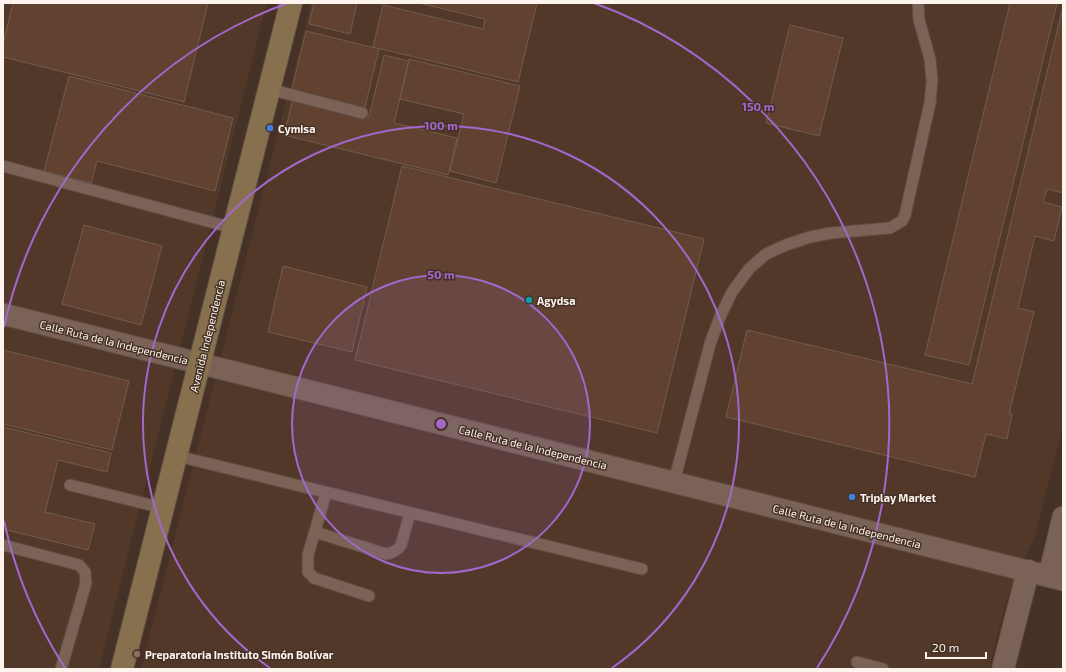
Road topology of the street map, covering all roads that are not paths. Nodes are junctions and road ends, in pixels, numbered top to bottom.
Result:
1 (291, 3) edge
2 (918, 3) edge
3 (269, 89) junction
4 (362, 113) dead end
5 (3, 166) edge
6 (233, 228) junction
7 (3, 314) edge
8 (200, 364) junction
9 (176, 456) junction
10 (674, 482) junction
11 (70, 485) dead end
12 (326, 493) junction
13 (163, 508) junction
14 (410, 513) junction
15 (1063, 517) edge
16 (315, 532) junction
17 (3, 545) edge
18 (642, 569) dead end
19 (1028, 571) junction
20 (1056, 578) edge
21 (369, 596) dead end
22 (857, 662) dead end
23 (61, 669) edge
24 (122, 669) edge
25 (883, 669) edge
26 (1003, 669) edge

1 - 3 main road, Avenida Independencia
2 - 10 lane
3 - 4 lane
3 - 6 main road, Avenida Independencia
5 - 6 lane
6 - 8 main road, Avenida Independencia
7 - 8 street, Calle Ruta de la Independencia
8 - 9 main road, Avenida Independencia
8 - 10 street, Calle Ruta de la Independencia
9 - 12 lane
9 - 13 main road, Avenida Independencia
10 - 19 street, Calle Ruta de la Independencia
11 - 13 lane
12 - 14 lane
12 - 16 lane
13 - 24 main road, Avenida Independencia
14 - 16 lane
14 - 18 lane
15 - 20 street
16 - 21 lane
17 - 23 lane
19 - 20 street, Calle Ruta de la Independencia
19 - 26 street
22 - 25 lane

